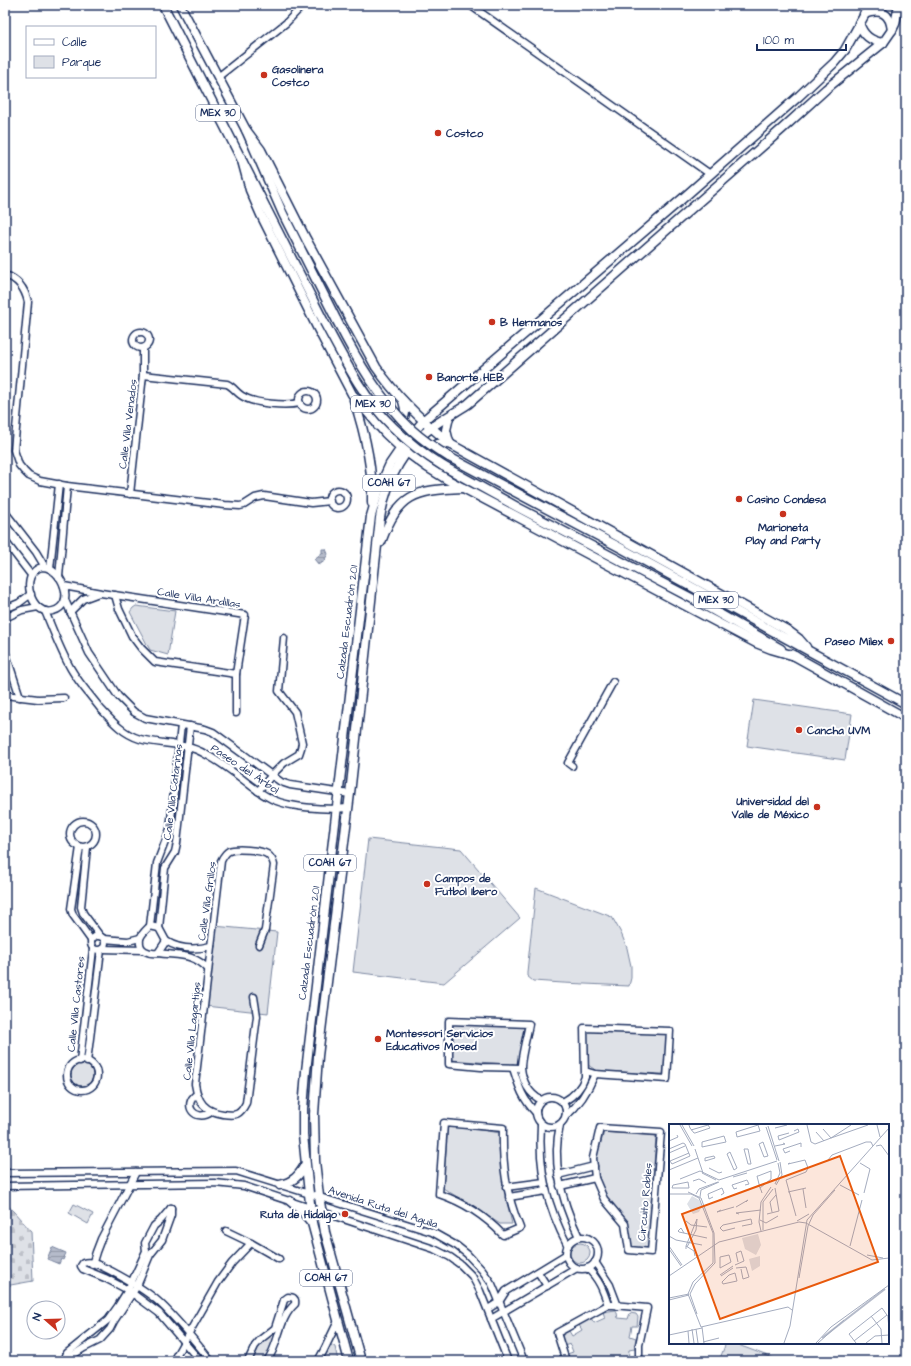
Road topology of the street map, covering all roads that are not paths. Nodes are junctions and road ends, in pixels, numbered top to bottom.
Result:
1 (163, 5) edge
2 (180, 5) edge
3 (303, 5) edge
4 (470, 5) edge
5 (870, 5) edge
6 (899, 5) edge
7 (864, 14) junction
8 (859, 23) junction
9 (892, 30) junction
10 (883, 42) junction
11 (218, 77) junction
12 (246, 130) junction
13 (241, 157) junction
14 (710, 174) junction
15 (5, 275) edge
16 (143, 348) dead end
17 (143, 375) junction
18 (352, 394) junction
19 (403, 401) junction
20 (300, 403) dead end
21 (442, 405) junction
22 (413, 410) junction
23 (434, 412) junction
24 (450, 416) junction
25 (424, 420) junction
26 (378, 426) junction
27 (432, 428) junction
28 (451, 444) junction
29 (403, 450) junction
30 (427, 467) junction
31 (59, 484) junction
32 (67, 486) junction
33 (465, 488) junction
34 (130, 494) junction
35 (330, 501) dead end
36 (5, 512) edge
37 (371, 516) junction
38 (55, 519) junction
39 (64, 520) junction
40 (5, 541) edge
41 (378, 552) junction
42 (47, 568) junction
43 (31, 575) junction
44 (59, 577) junction
45 (64, 586) junction
46 (101, 593) junction
47 (30, 594) junction
48 (115, 595) junction
49 (65, 600) junction
50 (38, 607) junction
51 (5, 609) edge
52 (14, 610) junction
53 (45, 611) junction
54 (70, 612) junction
55 (5, 618) edge
56 (284, 638) dead end
57 (5, 651) edge
58 (811, 652) junction
59 (795, 656) junction
60 (236, 674) junction
61 (613, 682) dead end
62 (5, 695) edge
63 (20, 697) junction
64 (64, 698) dead end
65 (906, 704) edge
66 (236, 713) dead end
67 (906, 718) edge
68 (181, 725) junction
69 (190, 726) junction
70 (179, 745) junction
71 (188, 746) junction
72 (572, 766) dead end
73 (272, 775) junction
74 (258, 791) junction
75 (338, 792) junction
76 (350, 794) junction
77 (348, 808) junction
78 (336, 809) junction
79 (80, 846) junction
80 (87, 847) junction
81 (150, 926) junction
82 (159, 928) junction
83 (102, 938) junction
84 (140, 938) junction
85 (91, 940) junction
86 (166, 941) junction
87 (259, 945) dead end
88 (211, 946) junction
89 (92, 949) junction
90 (102, 950) junction
91 (143, 950) junction
92 (158, 953) junction
93 (208, 969) junction
94 (254, 997) dead end
95 (80, 1061) junction
96 (87, 1062) junction
97 (513, 1068) junction
98 (521, 1068) junction
99 (585, 1071) junction
100 (594, 1074) junction
101 (528, 1090) junction
102 (576, 1092) junction
103 (521, 1093) junction
104 (197, 1094) junction
105 (582, 1099) junction
106 (541, 1100) junction
107 (563, 1102) junction
108 (211, 1112) junction
109 (536, 1113) junction
110 (566, 1116) junction
111 (542, 1124) junction
112 (560, 1125) junction
113 (305, 1165) junction
114 (594, 1166) junction
115 (136, 1172) junction
116 (5, 1173) edge
117 (558, 1174) junction
118 (595, 1178) junction
119 (544, 1182) junction
120 (130, 1184) junction
121 (280, 1185) junction
122 (5, 1186) edge
123 (560, 1186) junction
124 (506, 1187) junction
125 (546, 1191) junction
126 (308, 1193) junction
127 (319, 1196) junction
128 (509, 1197) junction
129 (290, 1201) junction
130 (311, 1209) junction
131 (322, 1213) junction
132 (312, 1223) junction
133 (226, 1230) dead end
134 (580, 1237) junction
135 (251, 1242) junction
136 (568, 1246) junction
137 (566, 1255) junction
138 (279, 1259) dead end
139 (91, 1262) junction
140 (595, 1262) junction
141 (577, 1268) junction
142 (587, 1268) junction
143 (482, 1270) junction
144 (88, 1272) junction
145 (538, 1272) junction
146 (472, 1276) junction
147 (131, 1282) junction
148 (610, 1285) junction
149 (137, 1286) junction
150 (547, 1286) junction
151 (602, 1288) junction
152 (130, 1292) junction
153 (499, 1302) junction
154 (608, 1305) junction
155 (618, 1306) junction
156 (488, 1309) junction
157 (504, 1313) junction
158 (491, 1319) junction
159 (338, 1321) junction
160 (277, 1330) junction
161 (188, 1334) junction
162 (184, 1341) junction
163 (173, 1361) edge
164 (200, 1361) edge
165 (211, 1361) edge
166 (248, 1361) edge
167 (267, 1361) edge
168 (318, 1361) edge
169 (349, 1361) edge
170 (361, 1361) edge
171 (508, 1361) edge
172 (524, 1361) edge
173 (566, 1361) edge
174 (639, 1361) edge

1 - 13 main road, MEX 30
2 - 11 main road, MEX 30
3 - 11 street
4 - 14 street
5 - 7 main road, COAH 67
6 - 9 main road, COAH 67
7 - 8 main road, COAH 67
7 - 9 main road
8 - 10 main road
8 - 14 main road, COAH 67
9 - 10 main road, COAH 67
10 - 24 main road, COAH 67
11 - 12 main road, MEX 30
12 - 19 main road
12 - 58 main road, MEX 30, bridge
13 - 18 main road
13 - 59 main road, MEX 30, bridge
14 - 21 main road, COAH 67
15 - 31 street
16 - 17 street
17 - 20 street, Calle Villa Venados
17 - 34 street, Calle Villa Venados
18 - 26 main road
18 - 37 main road
19 - 22 main road
19 - 26 main road
21 - 23 main road, COAH 67
21 - 24 main road
22 - 23 main road
22 - 25 main road
23 - 25 main road, COAH 67
24 - 27 main road, COAH 67
24 - 28 main road
25 - 27 main road
25 - 29 main road, Calzada Escuadrón 201 / COAH 67
26 - 29 main road
27 - 28 main road
27 - 29 main road, Calzada Escuadrón 201 / COAH 67
28 - 30 main road
28 - 58 main road
29 - 30 main road
29 - 37 main road, Calzada Escuadrón 201 / COAH 67
29 - 41 main road, Calzada Escuadrón 201 / COAH 67
30 - 33 main road
31 - 32 street
31 - 38 street
32 - 34 street
32 - 39 street
33 - 41 main road
33 - 59 main road
34 - 35 street
36 - 42 street
37 - 75 main road, Calzada Escuadrón 201 / COAH 67
38 - 39 street
38 - 42 street
39 - 44 street
40 - 43 street
41 - 76 main road, Calzada Escuadrón 201 / COAH 67
42 - 43 street
42 - 44 street
43 - 47 street
44 - 45 street
45 - 46 street, Calle Villa Ardillas
45 - 49 street
46 - 48 street, Calle Villa Ardillas
46 - 54 street, Calle Villa Ardillas
47 - 50 street
47 - 52 street
48 - 60 street
48 - 60 street, Calle Villa Ardillas
49 - 53 street
49 - 54 street, Paseo del Árbol
50 - 52 street
50 - 53 street
51 - 52 street
52 - 55 street
53 - 70 street, Paseo del Árbol
54 - 68 street, Paseo del Árbol
56 - 73 street
57 - 63 street
58 - 65 main road, MEX 30
59 - 67 main road, MEX 30
60 - 66 street, Calle Villa Ardillas
61 - 72 street
62 - 63 street
63 - 64 street
68 - 69 street, Paseo del Árbol
68 - 70 street, Calle Villa Catarinas
69 - 71 street, Calle Villa Catarinas
69 - 73 street, Paseo del Árbol
70 - 71 street, Paseo del Árbol
70 - 81 street, Calle Villa Catarinas
71 - 74 street, Paseo del Árbol
71 - 82 street, Calle Villa Catarinas
73 - 74 street
73 - 75 street, Paseo del Árbol
74 - 78 street, Paseo del Árbol
75 - 76 street, Paseo del Árbol
75 - 78 main road, Calzada Escuadrón 201 / COAH 67
76 - 77 main road, Calzada Escuadrón 201 / COAH 67
77 - 78 street, Paseo del Árbol
77 - 127 main road, Calzada Escuadrón 201 / COAH 67
78 - 113 main road, Calzada Escuadrón 201 / COAH 67
79 - 80 street
79 - 80 street
79 - 85 street
80 - 83 street
81 - 82 street
81 - 84 street
82 - 86 street
83 - 84 street
83 - 85 street
83 - 90 street
84 - 91 street
85 - 89 street
86 - 88 street
86 - 92 street
87 - 88 street, Calle Villa Grillos
88 - 93 street, Calle Villa Grillos
89 - 90 street
89 - 95 street, Calle Villa Castores
90 - 91 street
90 - 96 street, Calle Villa Castores
91 - 92 street
92 - 93 street
93 - 104 street, Calle Villa Lagartijas
94 - 108 street, Calle Villa Lagartijas
95 - 96 street, Calle Villa Castores
95 - 96 street, Calle Villa Castores
97 - 98 street
97 - 98 street
97 - 103 street
98 - 101 street
99 - 100 street
99 - 100 street
99 - 102 street
100 - 105 street
101 - 103 street
101 - 106 street
102 - 105 street
102 - 107 street
103 - 109 street
104 - 108 street, Calle Villa Lagartijas
104 - 108 street, Calle Villa Lagartijas
105 - 110 street
106 - 107 street
106 - 109 street
107 - 110 street
109 - 111 street
110 - 112 street
111 - 112 street
111 - 119 street
112 - 117 street
113 - 121 main road
113 - 126 main road, Calzada Escuadrón 201 / COAH 67
114 - 117 street
114 - 118 street, Circuito Robles
114 - 118 street, Circuito Robles
115 - 116 street, Avenida Ruta del Aguila
115 - 120 street
115 - 121 street, Avenida Ruta del Aguila
117 - 123 street
118 - 123 street
119 - 124 street
119 - 125 street
120 - 122 street, Avenida Ruta del Aguila
120 - 129 street, Avenida Ruta del Aguila
120 - 139 street
121 - 126 street, Avenida Ruta del Aguila
123 - 134 street
124 - 128 street
124 - 128 street
125 - 128 street
125 - 136 street
126 - 127 street, Avenida Ruta del Aguila
126 - 130 main road, Calzada Escuadrón 201 / COAH 67
127 - 131 main road, Calzada Escuadrón 201 / COAH 67
127 - 143 street, Avenida Ruta del Aguila
129 - 130 street, Avenida Ruta del Aguila
129 - 132 main road
130 - 131 street, Avenida Ruta del Aguila
130 - 132 main road, Calzada Escuadrón 201 / COAH 67
131 - 146 street, Avenida Ruta del Aguila
131 - 170 main road, Calzada Escuadrón 201 / COAH 67
132 - 159 main road, Calzada Escuadrón 201 / COAH 67
133 - 135 street
134 - 136 street
134 - 140 street
135 - 138 street
135 - 161 street
136 - 137 street
137 - 141 street
137 - 145 street
139 - 144 street
139 - 144 street
139 - 147 street
140 - 142 street
140 - 148 street
141 - 142 street
141 - 150 street
142 - 151 street
143 - 146 street
143 - 153 street, Avenida Ruta del Aguila
144 - 152 street
145 - 150 street
145 - 153 street
146 - 156 street, Avenida Ruta del Aguila
147 - 149 street
147 - 149 street
147 - 152 street
148 - 151 street
148 - 155 street
149 - 152 street
149 - 161 street
150 - 157 street
151 - 154 street
152 - 152 street
152 - 162 street
153 - 156 street
153 - 157 street, Avenida Ruta del Aguila
154 - 155 street
154 - 173 street
155 - 174 street
156 - 158 street, Avenida Ruta del Aguila
157 - 158 street
157 - 172 street, Avenida Ruta del Aguila
158 - 171 street, Avenida Ruta del Aguila
159 - 168 street
159 - 169 main road, Calzada Escuadrón 201 / COAH 67
160 - 160 street
160 - 166 street
160 - 167 street
161 - 162 street
161 - 165 street
162 - 163 street
162 - 164 street

